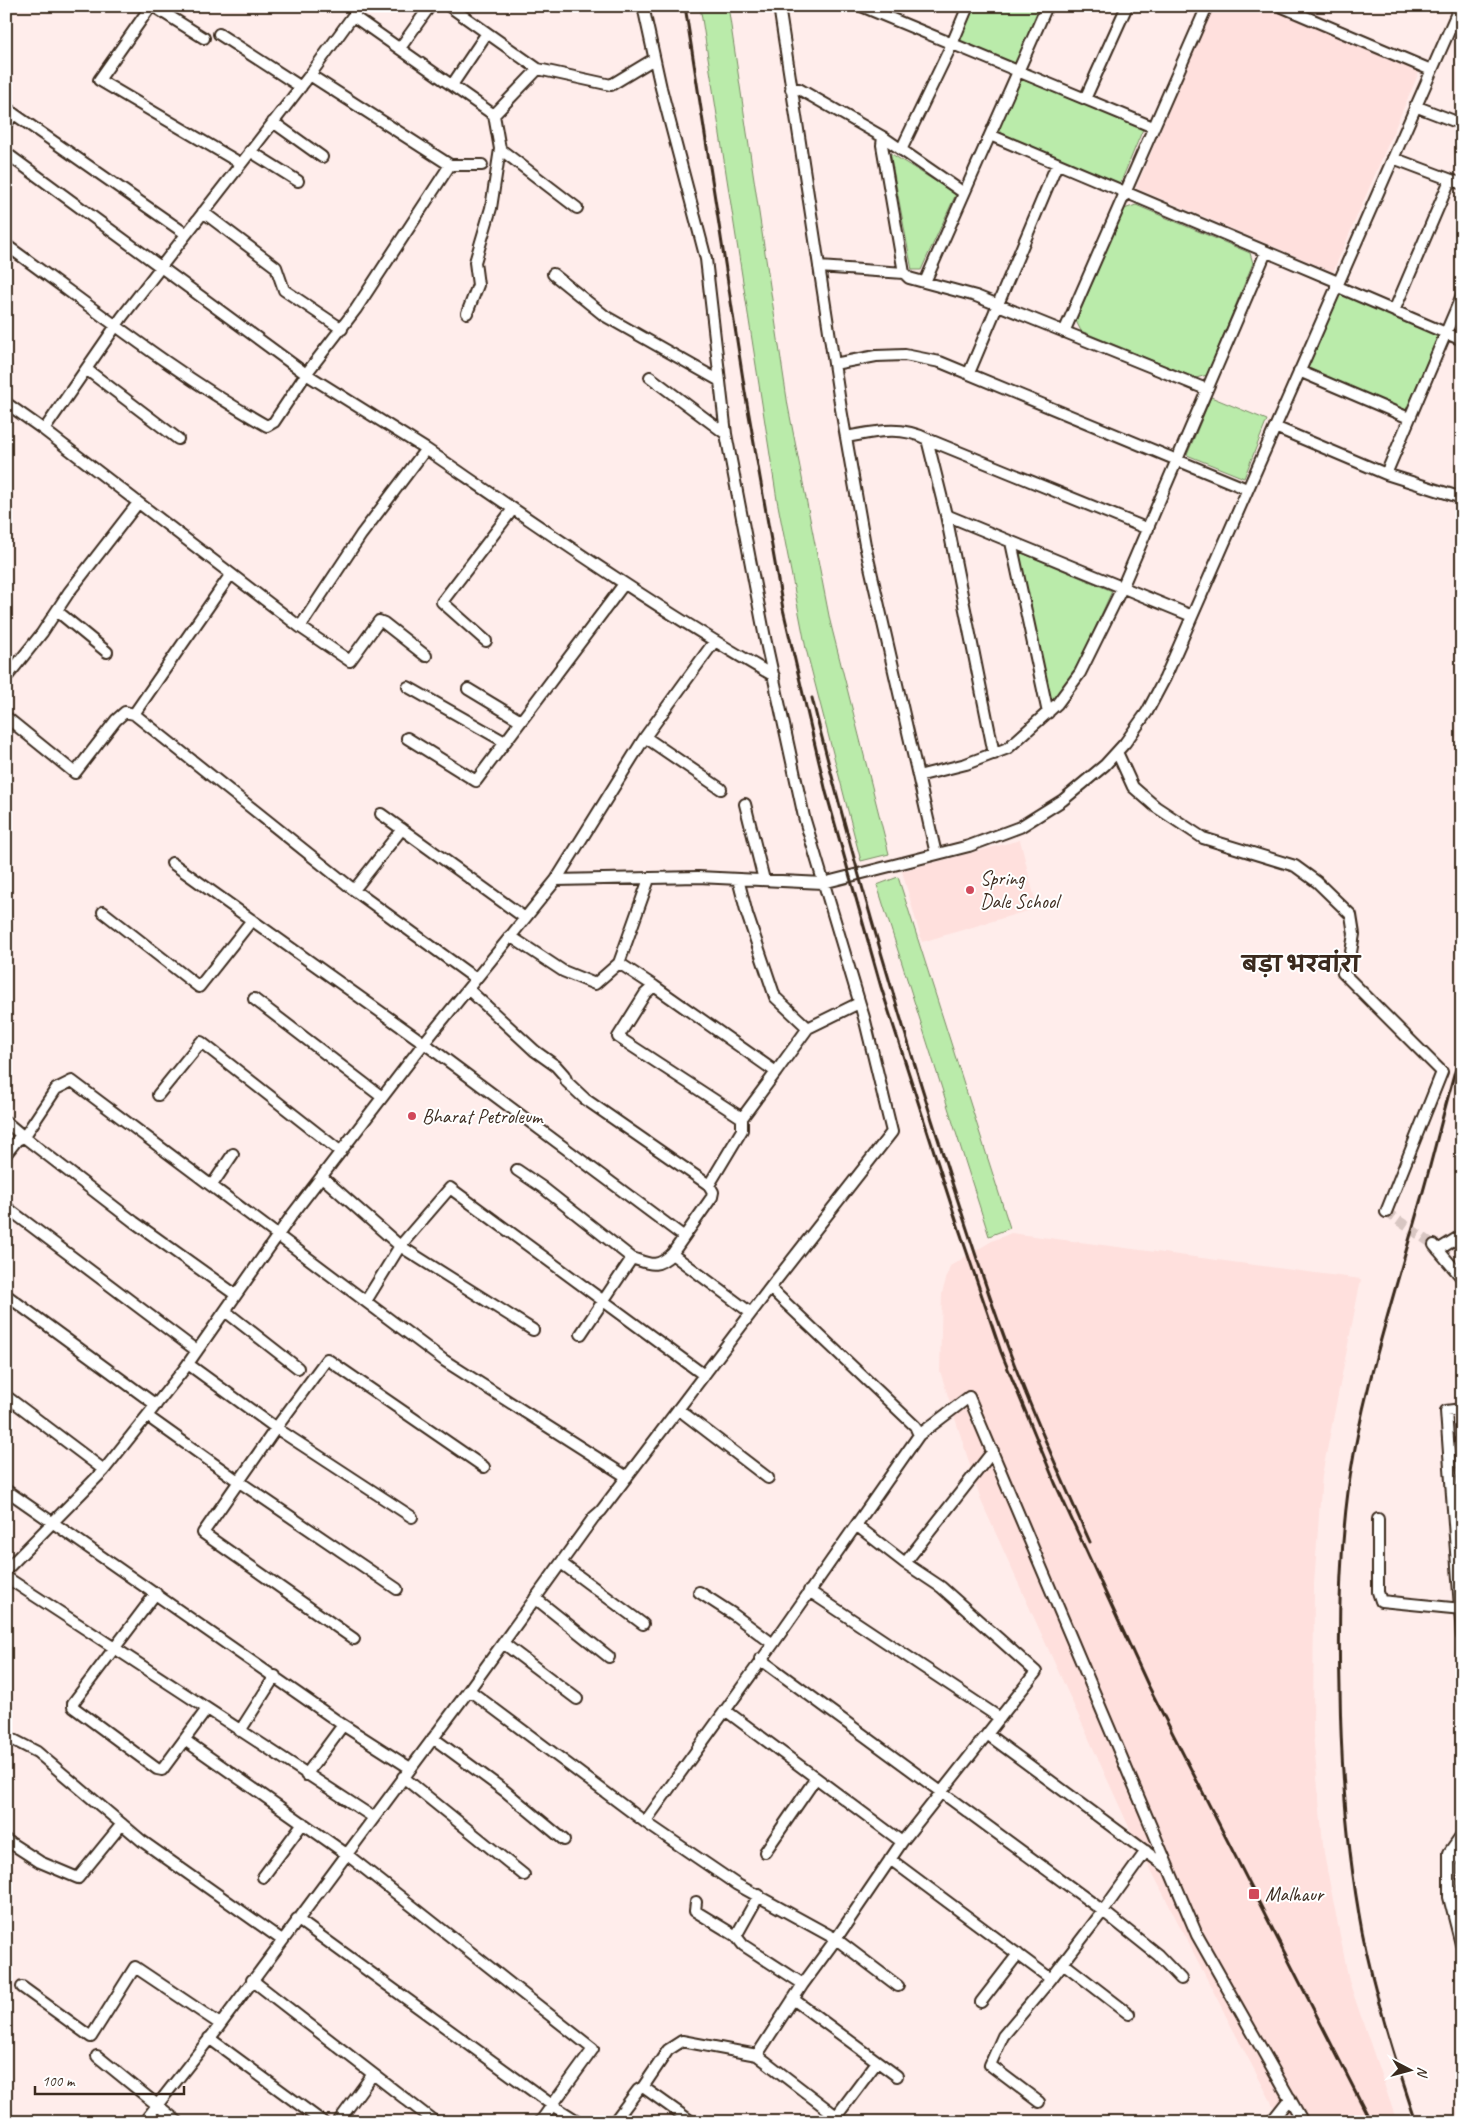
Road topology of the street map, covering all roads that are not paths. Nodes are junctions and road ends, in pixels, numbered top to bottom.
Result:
1 (152, 6) edge
2 (360, 6) edge
3 (430, 6) edge
4 (449, 6) edge
5 (643, 6) edge
6 (779, 6) edge
7 (861, 6) edge
8 (968, 6) edge
9 (1047, 6) edge
10 (1127, 6) edge
11 (1207, 6) edge
12 (1280, 6) edge
13 (1460, 6) edge
14 (353, 16) junction
15 (487, 33) junction
16 (219, 34) dead end
17 (204, 38) dead end
18 (952, 44) junction
19 (400, 48) junction
20 (654, 59) junction
21 (538, 69) junction
22 (1431, 70) junction
23 (1018, 71) junction
24 (310, 75) junction
25 (452, 85) junction
26 (301, 87) junction
27 (791, 89) junction
28 (1085, 99) junction
29 (1415, 106) junction
30 (10, 110) edge
31 (494, 115) junction
32 (273, 122) junction
33 (6, 124) edge
34 (1462, 124) edge
35 (1153, 127) junction
36 (990, 135) junction
37 (883, 137) junction
38 (500, 148) junction
39 (901, 150) junction
40 (250, 152) junction
41 (6, 153) edge
42 (322, 157) dead end
43 (1393, 158) junction
44 (240, 163) junction
45 (1057, 164) junction
46 (450, 165) junction
47 (482, 165) dead end
48 (1450, 180) junction
49 (298, 181) dead end
50 (1462, 184) edge
51 (1124, 192) junction
52 (964, 193) junction
53 (577, 208) dead end
54 (203, 212) junction
55 (186, 234) junction
56 (6, 245) edge
57 (1266, 252) junction
58 (161, 267) junction
59 (819, 267) junction
60 (904, 273) junction
61 (552, 274) dead end
62 (925, 282) junction
63 (1337, 284) junction
64 (1462, 295) edge
65 (998, 305) junction
66 (1394, 311) junction
67 (467, 313) dead end
68 (115, 326) junction
69 (342, 329) junction
70 (1064, 332) junction
71 (1444, 333) junction
72 (1462, 340) edge
73 (834, 364) junction
74 (86, 369) junction
75 (1299, 371) junction
76 (969, 373) junction
77 (306, 374) junction
78 (650, 377) dead end
79 (720, 381) junction
80 (1206, 389) junction
81 (6, 402) edge
82 (1409, 418) junction
83 (1275, 427) junction
84 (44, 430) junction
85 (726, 434) junction
86 (846, 437) junction
87 (178, 439) dead end
88 (927, 439) junction
89 (426, 449) junction
90 (1177, 461) junction
91 (1386, 474) junction
92 (1247, 489) junction
93 (1462, 498) edge
94 (138, 503) junction
95 (513, 509) junction
96 (946, 515) junction
97 (1148, 529) junction
98 (1011, 542) junction
99 (231, 574) junction
100 (624, 584) junction
101 (1122, 588) junction
102 (57, 611) junction
103 (1192, 616) junction
104 (300, 627) junction
105 (486, 641) dead end
106 (714, 642) junction
107 (107, 652) dead end
108 (426, 656) dead end
109 (774, 676) junction
110 (6, 678) edge
111 (408, 687) dead end
112 (468, 689) dead end
113 (1048, 713) junction
114 (134, 714) junction
115 (6, 717) edge
116 (521, 721) junction
117 (645, 737) junction
118 (407, 738) dead end
119 (505, 742) junction
120 (1117, 752) junction
121 (994, 754) junction
122 (918, 776) junction
123 (721, 790) dead end
124 (745, 804) dead end
125 (381, 814) dead end
126 (402, 829) junction
127 (936, 854) junction
128 (172, 864) dead end
129 (649, 879) junction
130 (738, 879) junction
131 (556, 880) junction
132 (764, 880) junction
133 (823, 884) junction
134 (354, 890) junction
135 (103, 912) dead end
136 (525, 918) junction
137 (252, 920) junction
138 (510, 936) junction
139 (619, 963) junction
140 (476, 979) junction
141 (654, 986) junction
142 (468, 988) junction
143 (254, 999) dead end
144 (859, 1003) junction
145 (808, 1028) junction
146 (424, 1043) junction
147 (776, 1072) junction
148 (158, 1095) dead end
149 (382, 1097) junction
150 (742, 1118) junction
151 (6, 1122) edge
152 (24, 1137) junction
153 (341, 1152) junction
154 (6, 1154) edge
155 (233, 1154) dead end
156 (517, 1170) dead end
157 (322, 1177) junction
158 (212, 1185) junction
159 (709, 1185) junction
160 (6, 1207) edge
161 (1386, 1212) dead end
162 (278, 1234) junction
163 (1462, 1235) edge
164 (683, 1236) junction
165 (400, 1246) junction
166 (672, 1254) junction
167 (632, 1258) junction
168 (1462, 1278) edge
169 (770, 1288) junction
170 (6, 1295) edge
171 (236, 1295) junction
172 (366, 1301) junction
173 (603, 1301) junction
174 (225, 1311) junction
175 (751, 1313) junction
176 (533, 1330) dead end
177 (581, 1334) dead end
178 (197, 1351) junction
179 (188, 1364) junction
180 (298, 1368) dead end
181 (704, 1375) junction
182 (6, 1396) edge
183 (156, 1405) junction
184 (678, 1409) junction
185 (1462, 1409) edge
186 (147, 1416) junction
187 (276, 1428) junction
188 (919, 1434) junction
189 (992, 1451) junction
190 (484, 1467) dead end
191 (104, 1470) junction
192 (1462, 1471) edge
193 (1450, 1472) junction
194 (626, 1477) junction
195 (768, 1478) dead end
196 (238, 1481) junction
197 (6, 1490) edge
198 (412, 1517) dead end
199 (1378, 1519) dead end
200 (53, 1522) junction
201 (856, 1525) junction
202 (561, 1563) junction
203 (906, 1563) junction
204 (6, 1570) edge
205 (6, 1577) edge
206 (398, 1589) dead end
207 (809, 1591) junction
208 (700, 1592) dead end
209 (156, 1593) junction
210 (535, 1598) junction
211 (1461, 1609) edge
212 (643, 1624) dead end
213 (1462, 1636) edge
214 (354, 1639) dead end
215 (503, 1643) junction
216 (773, 1644) junction
217 (114, 1648) junction
218 (609, 1657) dead end
219 (760, 1660) junction
220 (274, 1676) junction
221 (469, 1690) junction
222 (577, 1699) dead end
223 (207, 1709) junction
224 (725, 1710) junction
225 (1000, 1718) junction
226 (343, 1725) junction
227 (240, 1731) junction
228 (987, 1734) junction
229 (6, 1736) edge
230 (433, 1738) junction
231 (186, 1741) junction
232 (410, 1768) junction
233 (306, 1774) junction
234 (403, 1777) junction
235 (816, 1778) junction
236 (941, 1792) junction
237 (373, 1817) junction
238 (645, 1822) junction
239 (303, 1823) junction
240 (122, 1824) junction
241 (1461, 1837) edge
242 (6, 1840) edge
243 (564, 1840) dead end
244 (902, 1842) junction
245 (1146, 1851) junction
246 (765, 1852) dead end
247 (346, 1853) junction
248 (1450, 1853) junction
249 (890, 1859) junction
250 (1462, 1859) edge
251 (1169, 1868) junction
252 (524, 1875) dead end
253 (263, 1877) dead end
254 (759, 1895) junction
255 (696, 1902) dead end
256 (1104, 1911) junction
257 (297, 1919) junction
258 (736, 1936) junction
259 (836, 1939) junction
260 (282, 1940) junction
261 (1462, 1944) edge
262 (1018, 1954) junction
263 (1063, 1964) junction
264 (1051, 1979) junction
265 (1181, 1979) dead end
266 (252, 1980) junction
267 (803, 1984) junction
268 (898, 1986) dead end
269 (22, 1987) dead end
270 (793, 1999) junction
271 (981, 2002) dead end
272 (1129, 2014) dead end
273 (220, 2024) junction
274 (209, 2038) junction
275 (757, 2055) junction
276 (97, 2056) dead end
277 (877, 2062) junction
278 (373, 2074) junction
279 (897, 2076) dead end
280 (643, 2087) junction
281 (1290, 2098) junction
282 (1039, 2102) dead end
283 (158, 2104) junction
284 (552, 2105) junction
285 (838, 2120) edge
286 (144, 2122) edge
287 (178, 2122) edge
288 (323, 2122) edge
289 (338, 2122) edge
290 (435, 2122) edge
291 (540, 2122) edge
292 (579, 2122) edge
293 (614, 2122) edge
294 (692, 2122) edge
295 (1272, 2122) edge
296 (1303, 2122) edge

1 - 17 street
1 - 44 street
2 - 14 street
3 - 19 street
4 - 15 street
5 - 20 street
6 - 27 street
7 - 18 street
8 - 18 street
9 - 23 street
10 - 28 street
11 - 35 street
12 - 22 street
13 - 22 street
14 - 19 street
14 - 24 street
15 - 21 street
15 - 25 street
16 - 26 street
18 - 23 street
18 - 39 street
19 - 25 street
20 - 21 street
20 - 79 street
21 - 31 street
22 - 29 street
23 - 28 street
23 - 36 street
24 - 26 street
24 - 46 street
25 - 31 street
26 - 32 street
27 - 37 street
27 - 59 street
28 - 35 street
29 - 34 street
29 - 43 street
30 - 33 street
30 - 55 street
31 - 38 street
32 - 40 street
32 - 42 street
35 - 51 street
36 - 45 street
36 - 52 street
37 - 39 street
37 - 60 street
38 - 53 street
38 - 67 street
39 - 52 street
40 - 44 street
40 - 49 street
41 - 58 street
43 - 48 street
43 - 63 street
44 - 54 street
45 - 51 street
45 - 65 street
46 - 47 street
46 - 69 street
48 - 50 street
48 - 66 street
51 - 57 street
51 - 70 street
52 - 62 street
54 - 55 street
54 - 69 street
55 - 58 street
56 - 68 street
57 - 63 street
57 - 80 street
58 - 68 street
58 - 77 street
59 - 60 street
59 - 73 street
60 - 62 street
61 - 79 street
62 - 65 street
63 - 66 street
63 - 75 street
64 - 71 street
65 - 70 street
65 - 76 street
66 - 71 street
68 - 74 street
68 - 77 street
69 - 77 street
70 - 80 street
71 - 72 street
71 - 82 street
73 - 76 street
73 - 86 street
74 - 84 street
74 - 87 street
75 - 82 street
75 - 83 street
76 - 90 street
77 - 89 street
78 - 85 street
79 - 85 street
80 - 90 street
81 - 84 street
82 - 91 street
83 - 91 street
83 - 92 street
84 - 94 street
85 - 109 street
86 - 88 street
86 - 122 street
88 - 96 street
88 - 97 street
89 - 95 street
89 - 104 street
90 - 92 street
90 - 97 street
91 - 93 street
92 - 103 street
94 - 99 street
94 - 102 street
95 - 100 street
95 - 105 street
96 - 98 street
96 - 121 street
97 - 101 street
98 - 101 street
98 - 113 street
99 - 104 street
99 - 114 street
100 - 106 street
100 - 116 street
101 - 103 street
101 - 113 street
102 - 107 street
102 - 110 street
103 - 120 street
104 - 108 street
106 - 109 street
106 - 117 street
109 - 133 street
111 - 119 street
112 - 116 street
113 - 121 street
114 - 115 street
114 - 134 street
116 - 119 street
117 - 123 street
117 - 131 street
118 - 119 street
120 - 127 street
120 - 161 street
121 - 122 street
122 - 127 street
124 - 132 street
125 - 126 street
126 - 134 street
126 - 136 street
127 - 133 street
128 - 137 street
129 - 130 street
129 - 131 street
129 - 139 street
130 - 132 street
130 - 145 street
131 - 136 street
132 - 133 street
133 - 144 street
134 - 140 street
135 - 137 street
136 - 138 street
137 - 146 street
138 - 139 street
138 - 140 street
139 - 141 street
140 - 142 street
141 - 147 street
141 - 150 street
142 - 146 street
142 - 159 street
143 - 149 street
144 - 145 street
144 - 169 street
145 - 147 street
146 - 149 street
146 - 164 street
147 - 150 street
148 - 153 street
149 - 153 street
150 - 159 street
151 - 152 street
152 - 154 street
152 - 158 street
152 - 171 street
153 - 157 street
155 - 158 street
156 - 167 street
157 - 162 street
157 - 165 street
158 - 162 street
159 - 164 street
160 - 178 street
162 - 171 street
162 - 172 street
163 - 168 street
164 - 166 street
165 - 172 street
165 - 173 street
165 - 176 street
166 - 167 street
166 - 175 street
167 - 173 street
169 - 175 street
169 - 188 street
170 - 183 street
171 - 174 street
172 - 194 street
173 - 177 street
173 - 181 street
174 - 178 street
174 - 180 street
175 - 181 street
178 - 179 street
179 - 183 street
179 - 187 street
181 - 184 street
182 - 191 street
183 - 186 street
184 - 194 street
184 - 195 street
185 - 193 street
186 - 191 street
186 - 196 street
187 - 190 street
187 - 196 street
187 - 198 street
188 - 189 street
188 - 201 street
189 - 203 street
189 - 251 street
191 - 200 street
192 - 193 street
193 - 211 street
194 - 202 street
196 - 206 street
196 - 214 street
197 - 200 street
199 - 211 street
200 - 204 street
200 - 209 street
201 - 203 street
201 - 207 street
202 - 210 street
202 - 212 street
203 - 225 street
205 - 217 street
207 - 216 street
207 - 225 street
208 - 216 street
209 - 217 street
209 - 220 street
210 - 215 street
210 - 218 street
211 - 213 street
215 - 221 street
215 - 222 street
216 - 219 street
217 - 223 street
217 - 231 street
219 - 224 street
219 - 236 street
220 - 226 street
220 - 227 street
221 - 230 street
221 - 238 street
223 - 227 street
223 - 231 street
224 - 235 street
224 - 238 street
225 - 228 street
226 - 232 street
226 - 233 street
227 - 233 street
228 - 236 street
228 - 245 street
229 - 240 street
230 - 232 street
230 - 243 street
231 - 239 street
232 - 234 street
233 - 237 street
234 - 237 street
234 - 252 street
235 - 244 street
235 - 246 street
236 - 244 street
236 - 256 street
237 - 247 street
238 - 254 street
239 - 247 street
239 - 253 street
240 - 242 street
240 - 260 street
241 - 248 street
244 - 249 street
245 - 251 street
245 - 256 street
247 - 257 street
247 - 284 street
248 - 250 street
248 - 261 street
249 - 259 street
249 - 262 street
251 - 281 street
254 - 258 street
254 - 259 street
255 - 258 street
256 - 263 street
256 - 265 street
257 - 260 street
257 - 284 street
258 - 267 street
259 - 267 street
259 - 268 street
260 - 266 street
262 - 264 street
262 - 271 street
263 - 264 street
263 - 272 street
264 - 282 street
266 - 273 street
266 - 278 street
267 - 270 street
269 - 273 street
270 - 275 street
270 - 277 street
273 - 274 street
274 - 283 street
274 - 288 street
275 - 280 street
275 - 285 street
276 - 283 street
277 - 279 street
277 - 285 street
278 - 289 street
278 - 290 street
280 - 293 street
280 - 294 street
281 - 295 street
281 - 296 street
283 - 286 street
283 - 287 street
284 - 291 street
284 - 292 street

